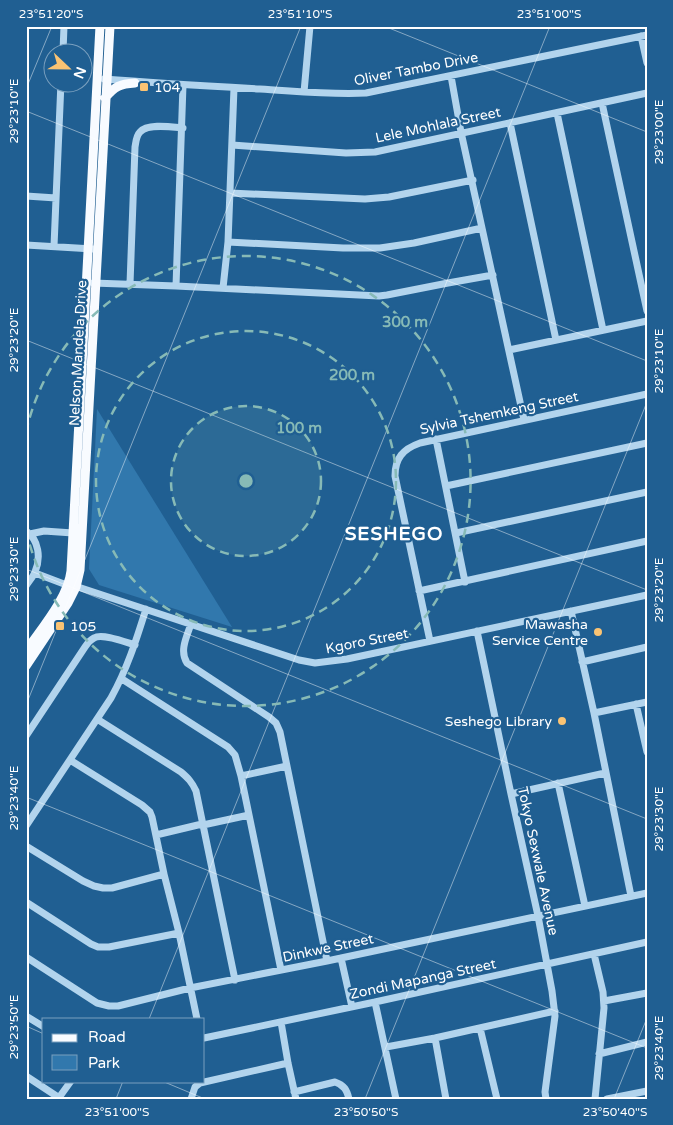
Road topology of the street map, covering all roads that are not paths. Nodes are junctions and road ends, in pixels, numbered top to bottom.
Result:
1 (64, 26) edge
2 (100, 26) edge
3 (110, 26) edge
4 (310, 26) edge
5 (644, 36) edge
6 (63, 42) edge
7 (647, 63) edge
8 (451, 76) junction
9 (102, 79) junction
10 (136, 82) junction
11 (184, 85) junction
12 (234, 88) junction
13 (61, 92) edge
14 (304, 92) junction
15 (647, 93) edge
16 (105, 98) junction
17 (602, 103) junction
18 (557, 113) junction
19 (510, 123) junction
20 (183, 128) junction
21 (461, 132) junction
22 (232, 145) junction
23 (473, 180) junction
24 (230, 193) junction
25 (26, 196) edge
26 (56, 198) junction
27 (482, 228) junction
28 (228, 242) junction
29 (26, 244) edge
30 (54, 246) junction
31 (93, 249) junction
32 (493, 275) junction
33 (91, 283) junction
34 (130, 284) junction
35 (176, 286) junction
36 (223, 288) junction
37 (647, 311) edge
38 (647, 321) edge
39 (603, 330) junction
40 (556, 340) junction
41 (509, 350) junction
42 (647, 394) edge
43 (524, 420) junction
44 (436, 439) junction
45 (647, 443) edge
46 (446, 486) junction
47 (647, 492) edge
48 (28, 533) edge
49 (73, 533) junction
50 (456, 533) junction
51 (647, 541) edge
52 (35, 573) junction
53 (465, 582) junction
54 (73, 585) junction
55 (26, 586) edge
56 (419, 592) junction
57 (647, 595) edge
58 (146, 609) junction
59 (571, 611) junction
60 (191, 624) junction
61 (477, 631) junction
62 (430, 641) junction
63 (135, 644) junction
64 (647, 648) edge
65 (26, 652) edge
66 (582, 662) junction
67 (26, 666) edge
68 (122, 678) junction
69 (647, 702) edge
70 (636, 704) junction
71 (594, 714) junction
72 (97, 719) junction
73 (26, 736) edge
74 (647, 752) edge
75 (70, 760) junction
76 (287, 766) junction
77 (605, 772) junction
78 (241, 776) junction
79 (558, 783) junction
80 (511, 794) junction
81 (249, 815) junction
82 (202, 824) junction
83 (26, 826) edge
84 (156, 835) junction
85 (26, 846) edge
86 (164, 874) junction
87 (647, 893) edge
88 (631, 896) junction
89 (26, 902) edge
90 (584, 906) junction
91 (538, 916) junction
92 (178, 933) junction
93 (647, 942) edge
94 (594, 954) junction
95 (26, 957) edge
96 (341, 958) junction
97 (327, 961) junction
98 (548, 964) junction
99 (281, 970) junction
100 (235, 980) junction
101 (190, 988) junction
102 (647, 992) edge
103 (604, 1001) junction
104 (375, 1002) junction
105 (352, 1007) junction
106 (554, 1011) junction
107 (26, 1016) edge
108 (197, 1018) edge
109 (281, 1022) junction
110 (42, 1026) edge
111 (480, 1028) junction
112 (205, 1038) edge
113 (435, 1038) junction
114 (647, 1042) edge
115 (386, 1047) junction
116 (599, 1054) junction
117 (288, 1063) junction
118 (26, 1076) edge
119 (70, 1082) edge
120 (204, 1082) edge
121 (205, 1082) edge
122 (647, 1091) edge
123 (295, 1095) edge
124 (59, 1098) edge
125 (191, 1099) edge
126 (349, 1099) edge
127 (396, 1099) edge
128 (446, 1099) edge
129 (497, 1099) edge
130 (546, 1099) edge
131 (595, 1099) edge
132 (607, 1099) edge

1 - 6 street
2 - 9 main road, Nelson Mandela Drive
3 - 9 main road, Nelson Mandela Drive
4 - 14 street
5 - 7 street
5 - 8 street, Oliver Tambo Drive
8 - 14 street, Oliver Tambo Drive
8 - 21 street
9 - 10 street, Oliver Tambo Drive
9 - 16 main road, Nelson Mandela Drive
9 - 31 main road, Nelson Mandela Drive
10 - 11 street, Oliver Tambo Drive
10 - 16 main road
11 - 12 street, Oliver Tambo Drive
11 - 20 street
12 - 14 street, Oliver Tambo Drive
12 - 22 street
13 - 26 street
15 - 17 street, Lele Mohlala Street
16 - 31 main road, Nelson Mandela Drive
17 - 18 street, Lele Mohlala Street
17 - 37 street
18 - 19 street, Lele Mohlala Street
18 - 39 street
19 - 21 street, Lele Mohlala Street
19 - 40 street
20 - 34 street
20 - 35 street
21 - 22 street, Lele Mohlala Street
21 - 23 street
22 - 24 street
23 - 24 street
23 - 27 street
24 - 28 street
25 - 26 street
26 - 30 street
27 - 28 street
27 - 32 street
28 - 36 street
29 - 30 street
30 - 31 street
31 - 33 main road, Nelson Mandela Drive
32 - 36 street
32 - 41 street
33 - 34 street
33 - 49 main road, Nelson Mandela Drive
33 - 54 main road, Nelson Mandela Drive
34 - 35 street
35 - 36 street
38 - 39 street
39 - 40 street
40 - 41 street
41 - 43 street
42 - 43 street, Sylvia Tshemkeng Street
43 - 44 street, Sylvia Tshemkeng Street
44 - 46 street
44 - 56 street, Sylvia Tshemkeng Street
45 - 46 street
46 - 50 street
47 - 50 street
48 - 49 street
48 - 52 street
49 - 54 main road, Nelson Mandela Drive
50 - 53 street
51 - 53 street
52 - 54 street, Kgoro Street
52 - 55 street
53 - 56 street
54 - 58 street, Kgoro Street
54 - 65 main road, Nelson Mandela Drive
54 - 67 main road, Nelson Mandela Drive
56 - 62 street, Sylvia Tshemkeng Street
57 - 59 street, Kgoro Street
58 - 60 street, Kgoro Street
58 - 63 street
59 - 61 street, Kgoro Street
59 - 66 street
60 - 62 street, Kgoro Street
60 - 76 street
61 - 62 street, Kgoro Street
61 - 80 street, Tokyo Sexwale Avenue
63 - 68 street
63 - 73 street
64 - 66 street
66 - 71 street
68 - 72 street
68 - 78 street
69 - 70 street
70 - 71 street
70 - 74 street
71 - 77 street
72 - 75 street
72 - 82 street
75 - 83 street
75 - 84 street
76 - 78 street
76 - 97 street
77 - 79 street
77 - 88 street
78 - 81 street
79 - 80 street
79 - 90 street
80 - 91 street, Tokyo Sexwale Avenue
81 - 82 street
81 - 99 street
82 - 84 street
82 - 100 street
84 - 86 street
85 - 86 street
86 - 92 street
87 - 88 street, Dinkwe Street
88 - 90 street, Dinkwe Street
89 - 92 street
90 - 91 street, Dinkwe Street
91 - 96 street, Dinkwe Street
91 - 98 street, Tokyo Sexwale Avenue
92 - 101 street
93 - 94 street, Zondi Mapanga Street
94 - 98 street, Zondi Mapanga Street
94 - 103 street
95 - 101 street, Dinkwe Street
96 - 97 street, Dinkwe Street
96 - 105 street
97 - 99 street, Dinkwe Street
98 - 104 street, Zondi Mapanga Street
98 - 106 street, Tokyo Sexwale Avenue
99 - 100 street, Dinkwe Street
100 - 101 street, Dinkwe Street
101 - 108 street
102 - 103 street
103 - 116 street
104 - 105 street, Zondi Mapanga Street
104 - 115 street
105 - 109 street, Zondi Mapanga Street
106 - 111 street
106 - 130 street, Tokyo Sexwale Avenue
107 - 110 street
109 - 112 street, Zondi Mapanga Street
109 - 117 street
111 - 113 street
111 - 129 street
113 - 115 street
113 - 128 street
114 - 116 street
115 - 127 street
116 - 131 street
117 - 121 street
117 - 123 street
118 - 124 street
119 - 124 street
120 - 125 street
122 - 132 street
123 - 126 street

